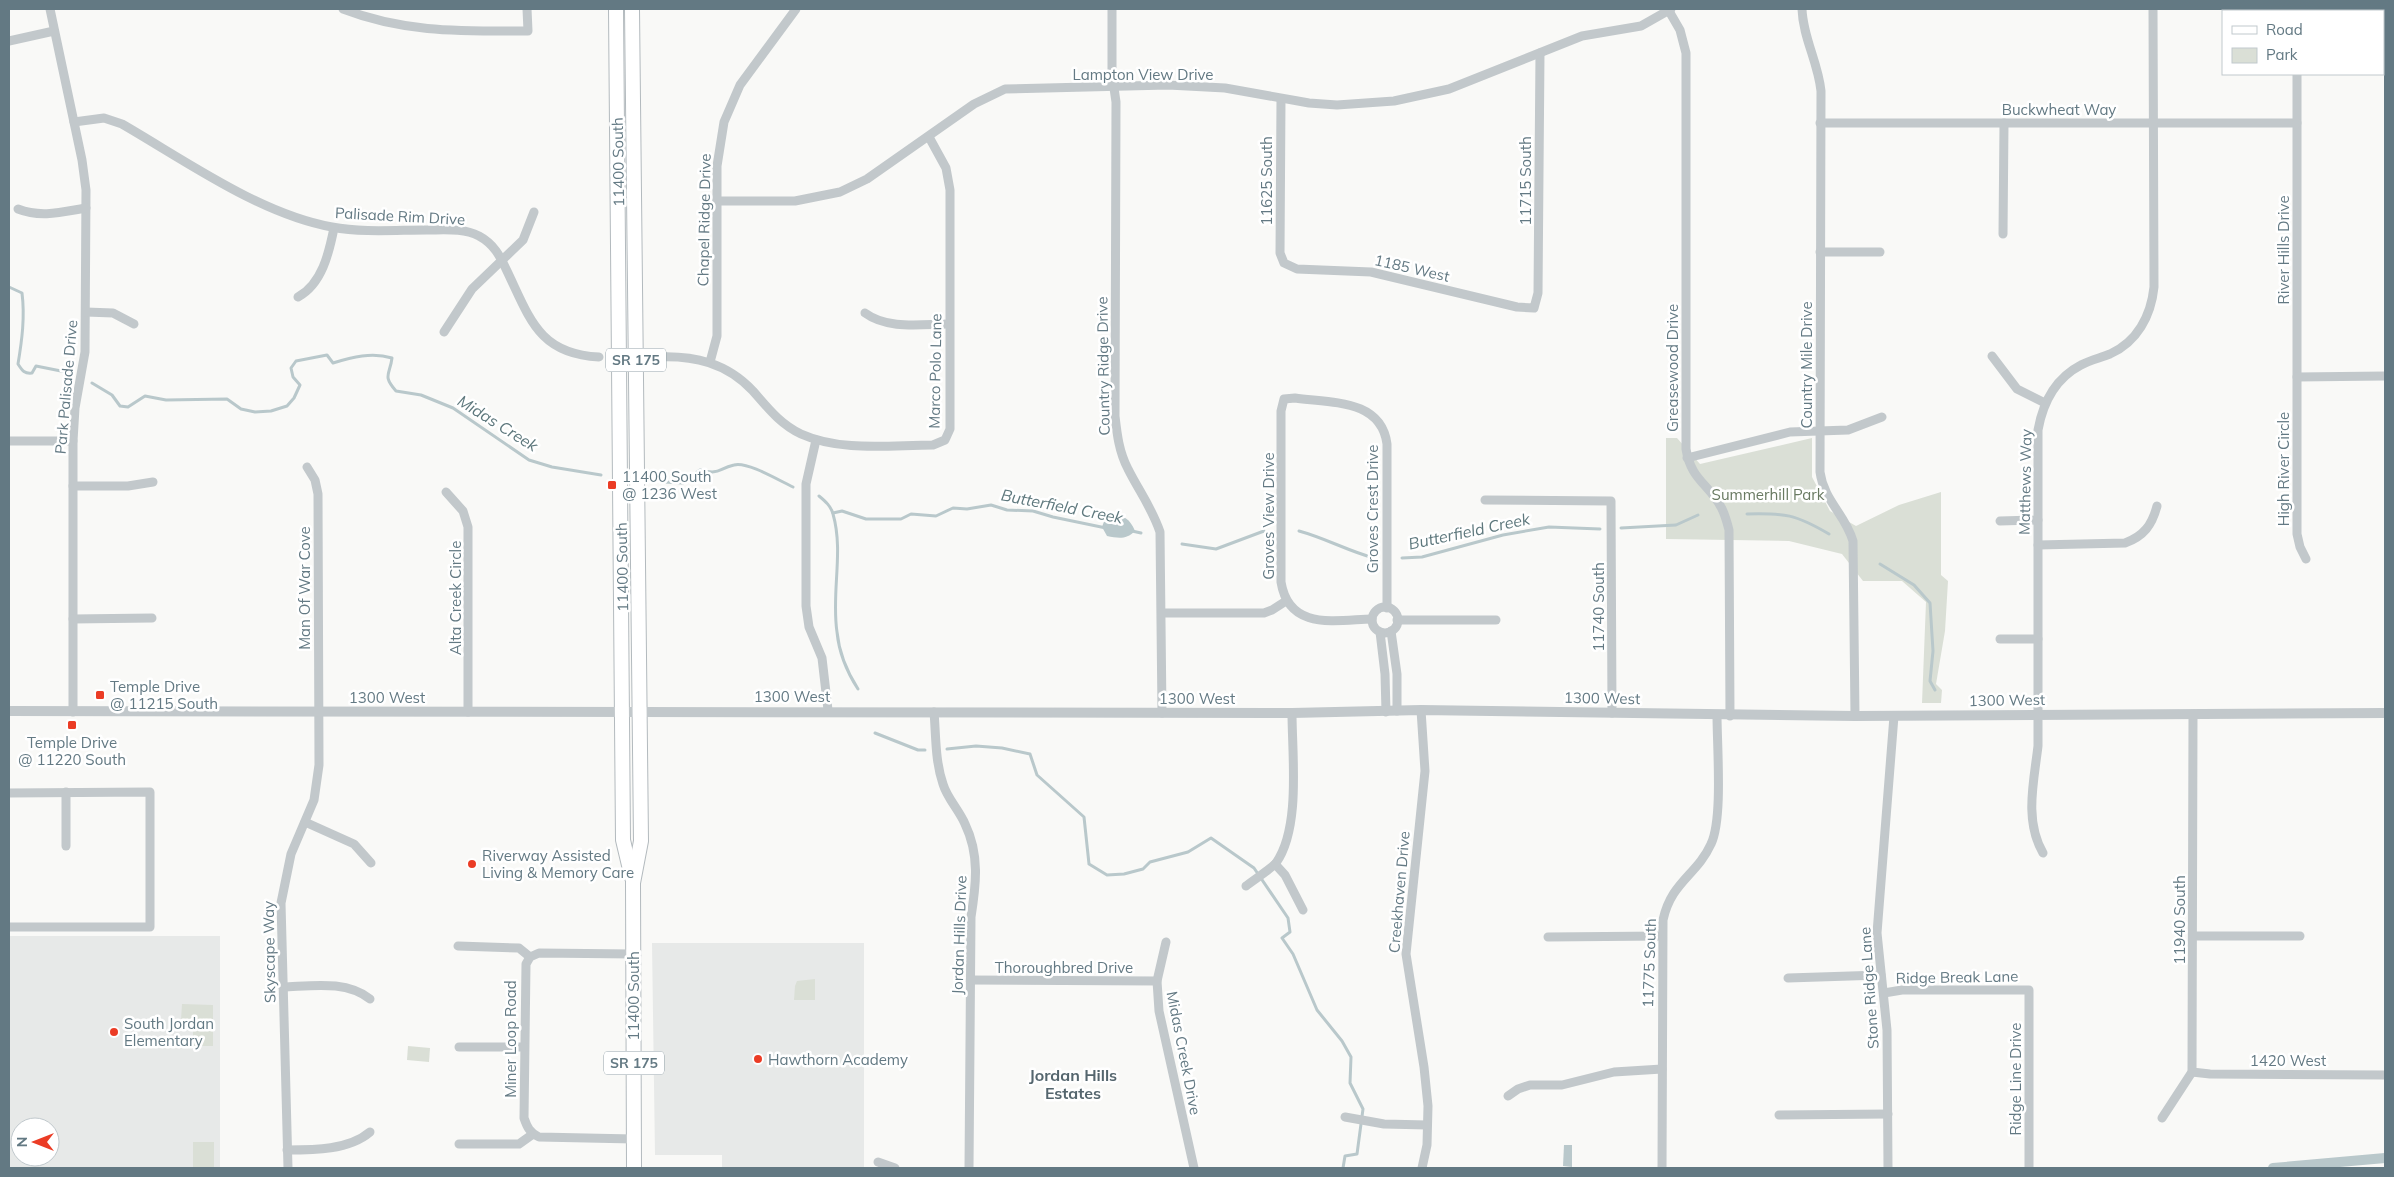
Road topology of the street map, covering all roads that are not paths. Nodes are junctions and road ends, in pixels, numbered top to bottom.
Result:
1 (50, 9) edge
2 (343, 9) edge
3 (527, 9) edge
4 (616, 9) edge
5 (632, 9) edge
6 (796, 9) edge
7 (1112, 9) edge
8 (1802, 9) edge
9 (2153, 9) edge
10 (1670, 10) edge
11 (54, 31) junction
12 (9, 41) edge
13 (1540, 53) junction
14 (2297, 75) edge
15 (1114, 86) junction
16 (1281, 99) junction
17 (74, 122) junction
18 (1820, 123) junction
19 (2004, 123) junction
20 (2153, 123) junction
21 (2297, 123) junction
22 (928, 137) junction
23 (717, 201) junction
24 (86, 208) junction
25 (18, 209) dead end
26 (534, 212) dead end
27 (334, 228) junction
28 (2003, 234) dead end
29 (1820, 252) junction
30 (1880, 252) dead end
31 (503, 261) junction
32 (1284, 264) joint
33 (298, 297) dead end
34 (1534, 308) joint
35 (86, 312) junction
36 (865, 313) dead end
37 (134, 324) dead end
38 (949, 324) junction
39 (444, 332) dead end
40 (1992, 356) dead end
41 (600, 357) dead end
42 (656, 357) dead end
43 (710, 362) junction
44 (2385, 376) edge
45 (2297, 377) junction
46 (1284, 399) joint
47 (2045, 403) junction
48 (1882, 417) dead end
49 (1820, 431) junction
50 (816, 440) junction
51 (9, 441) edge
52 (73, 441) junction
53 (1687, 458) junction
54 (307, 467) dead end
55 (153, 482) dead end
56 (73, 486) junction
57 (446, 492) dead end
58 (1485, 500) dead end
59 (2157, 506) dead end
60 (2038, 520) junction
61 (2000, 521) dead end
62 (2038, 545) junction
63 (2306, 559) dead end
64 (1286, 601) junction
65 (1387, 608) junction
66 (1162, 613) junction
67 (152, 618) dead end
68 (73, 619) junction
69 (1372, 619) junction
70 (1398, 620) junction
71 (1496, 620) dead end
72 (1380, 632) junction
73 (1391, 632) junction
74 (2000, 639) dead end
75 (2038, 639) junction
76 (828, 710) junction
77 (1422, 710) junction
78 (9, 711) edge
79 (1398, 711) junction
80 (73, 712) junction
81 (318, 712) junction
82 (468, 712) junction
83 (623, 712) junction
84 (640, 712) junction
85 (934, 712) junction
86 (1162, 712) junction
87 (1386, 712) junction
88 (1292, 713) junction
89 (2385, 713) edge
90 (1612, 714) junction
91 (2038, 714) junction
92 (2193, 714) junction
93 (1717, 715) junction
94 (1730, 716) junction
95 (1855, 716) junction
96 (1894, 716) junction
97 (66, 792) junction
98 (9, 793) edge
99 (305, 822) junction
100 (66, 846) dead end
101 (2043, 853) dead end
102 (371, 863) dead end
103 (1275, 864) junction
104 (633, 883) junction
105 (1246, 886) dead end
106 (1303, 910) dead end
107 (9, 927) edge
108 (1662, 936) junction
109 (2193, 936) junction
110 (2300, 936) dead end
111 (1548, 937) dead end
112 (1166, 942) dead end
113 (458, 946) dead end
114 (633, 954) junction
115 (530, 957) junction
116 (1881, 975) junction
117 (1788, 978) dead end
118 (970, 980) junction
119 (1157, 981) junction
120 (283, 987) junction
121 (2029, 990) joint
122 (1884, 993) junction
123 (370, 999) dead end
124 (459, 1047) dead end
125 (524, 1047) junction
126 (1662, 1069) junction
127 (2192, 1072) junction
128 (2385, 1075) edge
129 (1508, 1096) dead end
130 (1888, 1114) junction
131 (1779, 1115) dead end
132 (1345, 1117) dead end
133 (2162, 1118) dead end
134 (1427, 1125) junction
135 (370, 1132) dead end
136 (533, 1134) junction
137 (634, 1139) junction
138 (459, 1144) dead end
139 (287, 1150) junction
140 (878, 1162) dead end
141 (288, 1168) edge
142 (634, 1168) edge
143 (895, 1168) edge
144 (969, 1168) edge
145 (1194, 1168) edge
146 (1422, 1168) edge
147 (1662, 1168) edge
148 (1888, 1168) edge
149 (2029, 1168) edge

1 - 11 street, Park Palisade Drive
2 - 3 street
4 - 83 main road, 11400 South / SR 175
5 - 84 main road, 11400 South / SR 175
6 - 23 street, Chapel Ridge Drive
7 - 15 street, Country Ridge Drive
8 - 18 street, Country Mile Drive
9 - 20 street, Matthews Way
10 - 13 street, Lampton View Drive
10 - 53 street, Greasewood Drive
11 - 12 street
11 - 17 street, Park Palisade Drive
13 - 16 street, Lampton View Drive
13 - 34 street, 11715 South
14 - 21 street, River Hills Drive
15 - 16 street, Lampton View Drive
15 - 22 street, Lampton View Drive
15 - 66 street, Country Ridge Drive
16 - 32 street, 11625 South
17 - 24 street, Park Palisade Drive
17 - 27 street, Palisade Rim Drive
18 - 19 street, Buckwheat Way
18 - 29 street, Country Mile Drive
19 - 20 street, Buckwheat Way
19 - 28 street
20 - 21 street, Buckwheat Way
20 - 47 street, Matthews Way
21 - 45 street, River Hills Drive
22 - 23 street, Lampton View Drive
22 - 38 street, Marco Polo Lane
23 - 43 street, Chapel Ridge Drive
24 - 25 street
24 - 35 street, Park Palisade Drive
26 - 31 street
27 - 31 street, Palisade Rim Drive
27 - 33 street
29 - 30 street
29 - 49 street, Country Mile Drive
31 - 39 street
31 - 41 street, Palisade Rim Drive
32 - 34 street, 1185 West
35 - 37 street
35 - 52 street, Park Palisade Drive
36 - 38 street
38 - 50 street, Marco Polo Lane
40 - 47 street
42 - 43 street, Marco Polo Lane
43 - 50 street, Marco Polo Lane
44 - 45 street
45 - 63 street, High River Circle
46 - 64 street, Groves View Drive
46 - 65 street, Groves Crest Drive
47 - 60 street, Matthews Way
48 - 49 street
49 - 53 street
49 - 95 street, Country Mile Drive
50 - 76 street
51 - 52 street
52 - 56 street, Park Palisade Drive
53 - 94 street, Greasewood Drive
54 - 81 street, Man Of War Cove
55 - 56 street
56 - 68 street, Park Palisade Drive
57 - 82 street, Alta Creek Circle
58 - 90 street, 11740 South
59 - 62 street
60 - 61 street
60 - 62 street, Matthews Way
62 - 75 street, Matthews Way
64 - 66 street
64 - 69 street
65 - 69 street
65 - 70 street
66 - 86 street, Country Ridge Drive
67 - 68 street
68 - 80 street, Park Palisade Drive
69 - 72 street
70 - 71 street
70 - 73 street
72 - 73 street
72 - 87 street
73 - 79 street
74 - 75 street
75 - 91 street, Matthews Way
76 - 84 street, 1300 West
76 - 85 street, 1300 West
77 - 79 street, 1300 West
77 - 90 street, 1300 West
77 - 134 street, Creekhaven Drive
78 - 80 street, 1300 West
79 - 87 street, 1300 West
80 - 81 street, 1300 West
81 - 82 street, 1300 West
81 - 99 street, Skyscape Way
82 - 83 street, 1300 West
83 - 84 street, 1300 West
83 - 104 main road, 11400 South / SR 175
84 - 104 main road, 11400 South / SR 175
85 - 86 street, 1300 West
85 - 118 street, Jordan Hills Drive
86 - 88 street, 1300 West
87 - 88 street, 1300 West
88 - 103 street
89 - 92 street, 1300 West
90 - 93 street, 1300 West
91 - 92 street, 1300 West
91 - 96 street, 1300 West
91 - 101 street, Matthews Way
92 - 109 street, 11940 South
93 - 94 street, 1300 West
93 - 108 street, 11775 South
94 - 95 street, 1300 West
95 - 96 street, 1300 West
96 - 116 street, Stone Ridge Lane
97 - 98 street
97 - 100 street
97 - 107 street
99 - 102 street
99 - 120 street, Skyscape Way
103 - 105 street
103 - 106 street
104 - 114 main road, 11400 South / SR 175
108 - 111 street
108 - 126 street, 11775 South
109 - 110 street
109 - 127 street, 11940 South
112 - 119 street, Midas Creek Drive
113 - 115 street
114 - 115 street
114 - 137 main road, 11400 South / SR 175
115 - 125 street, Miner Loop Road
116 - 117 street
116 - 122 street, Stone Ridge Lane
118 - 119 street, Thoroughbred Drive
118 - 144 street, Jordan Hills Drive
119 - 145 street, Midas Creek Drive
120 - 123 street
120 - 139 street, Skyscape Way
121 - 122 street, Ridge Break Lane
121 - 149 street, Ridge Line Drive
122 - 130 street, Stone Ridge Lane
124 - 125 street
125 - 136 street, Miner Loop Road
126 - 129 street
126 - 147 street, 11775 South
127 - 128 street, 1420 West
127 - 133 street
130 - 131 street
130 - 148 street, Stone Ridge Lane
132 - 134 street
134 - 146 street, Creekhaven Drive
135 - 139 street
136 - 137 street
136 - 138 street
137 - 142 main road, 11400 South / SR 175
139 - 141 street, Skyscape Way
140 - 143 street

